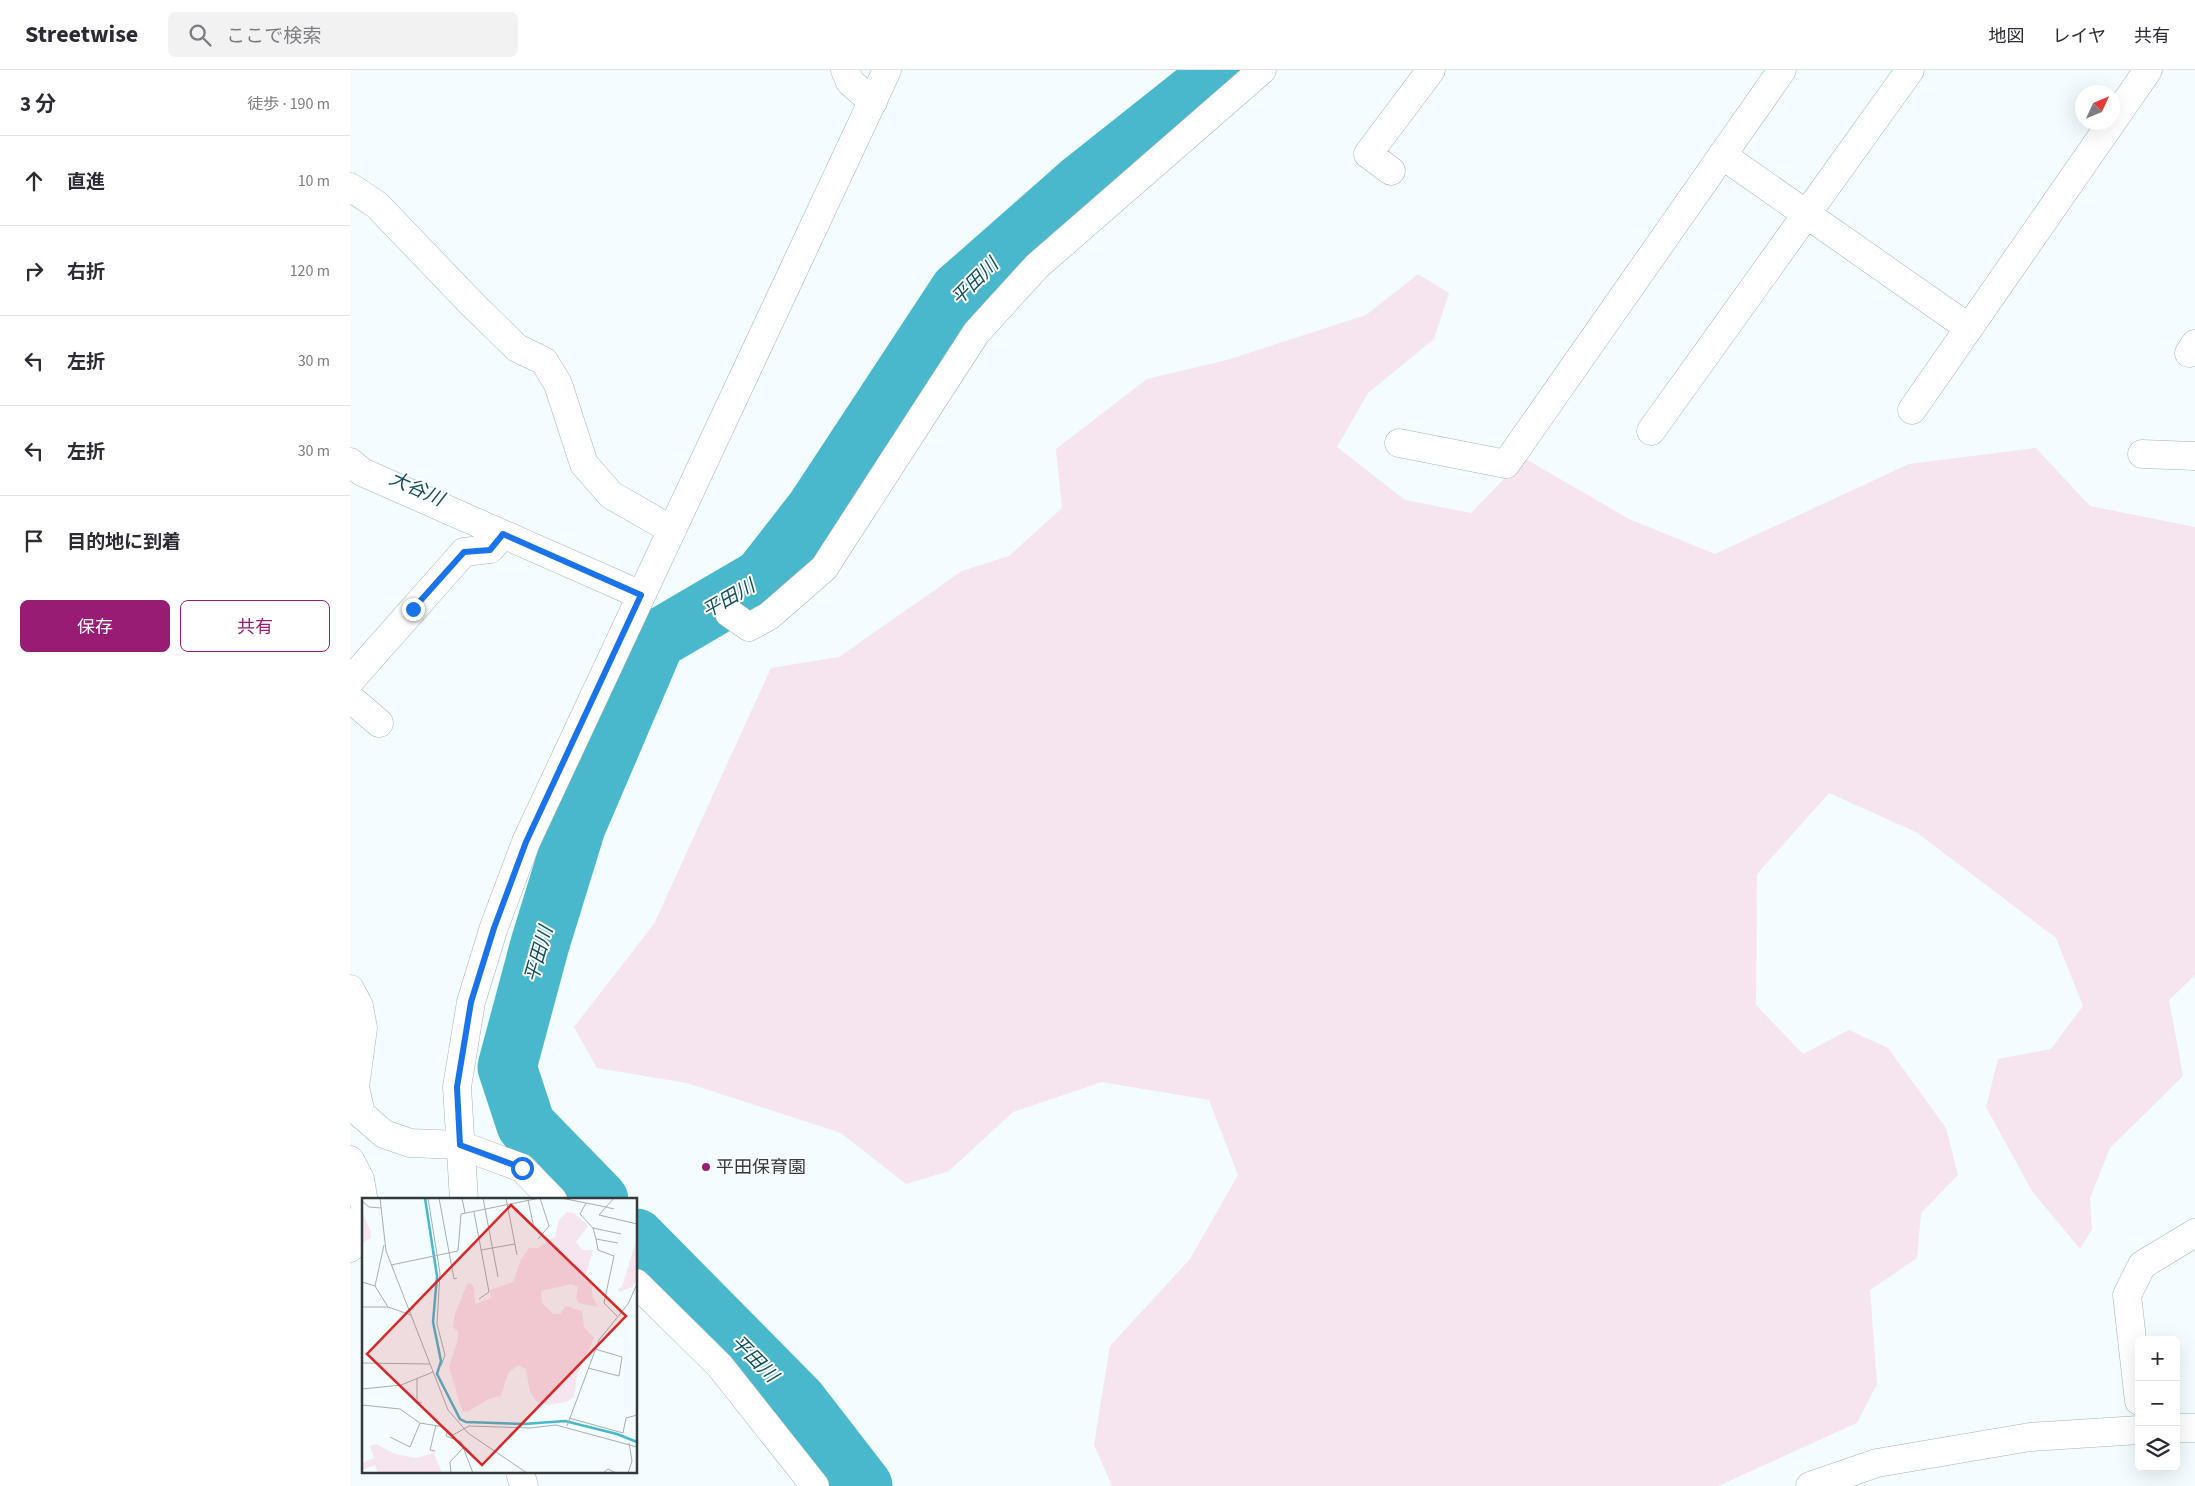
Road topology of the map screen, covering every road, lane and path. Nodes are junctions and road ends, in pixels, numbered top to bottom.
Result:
1 (844, 70) edge
2 (888, 70) edge
3 (1262, 70) edge
4 (1431, 70) edge
5 (1782, 70) edge
6 (1910, 70) edge
7 (2148, 70) edge
8 (873, 102) junction
9 (2120, 110) edge
10 (2106, 130) edge
11 (1722, 155) junction
12 (1391, 171) dead end
13 (350, 187) edge
14 (1807, 215) junction
15 (1969, 328) junction
16 (1912, 410) dead end
17 (1651, 431) dead end
18 (1399, 443) dead end
19 (2142, 454) dead end
20 (2195, 456) edge
21 (350, 462) edge
22 (672, 530) junction
23 (503, 534) junction
24 (641, 595) junction
25 (729, 613) dead end
26 (350, 681) edge
27 (350, 698) edge
28 (379, 722) dead end
29 (350, 989) edge
30 (354, 1054) edge
31 (460, 1145) junction
32 (350, 1160) edge
33 (363, 1198) edge
34 (464, 1198) edge
35 (551, 1198) edge
36 (362, 1217) edge
37 (2195, 1233) edge
38 (350, 1248) edge
39 (638, 1284) edge
40 (2137, 1381) edge
41 (2180, 1428) edge
42 (2195, 1428) edge
43 (2135, 1430) edge
44 (815, 1486) edge
45 (1810, 1486) edge

1 - 8 street
2 - 8 street
3 - 25 street
4 - 12 street
5 - 11 street
6 - 14 street
7 - 9 street
8 - 22 street
10 - 15 street
11 - 14 street
11 - 18 street
13 - 22 street
14 - 15 street
14 - 17 street
15 - 16 street
19 - 20 street
21 - 23 street
22 - 24 street
23 - 24 street
23 - 26 street
24 - 31 street
27 - 28 street
29 - 30 street
30 - 31 street
31 - 34 street
31 - 35 street
32 - 33 street
36 - 38 street
37 - 40 street
39 - 44 street
41 - 42 street
43 - 45 street

